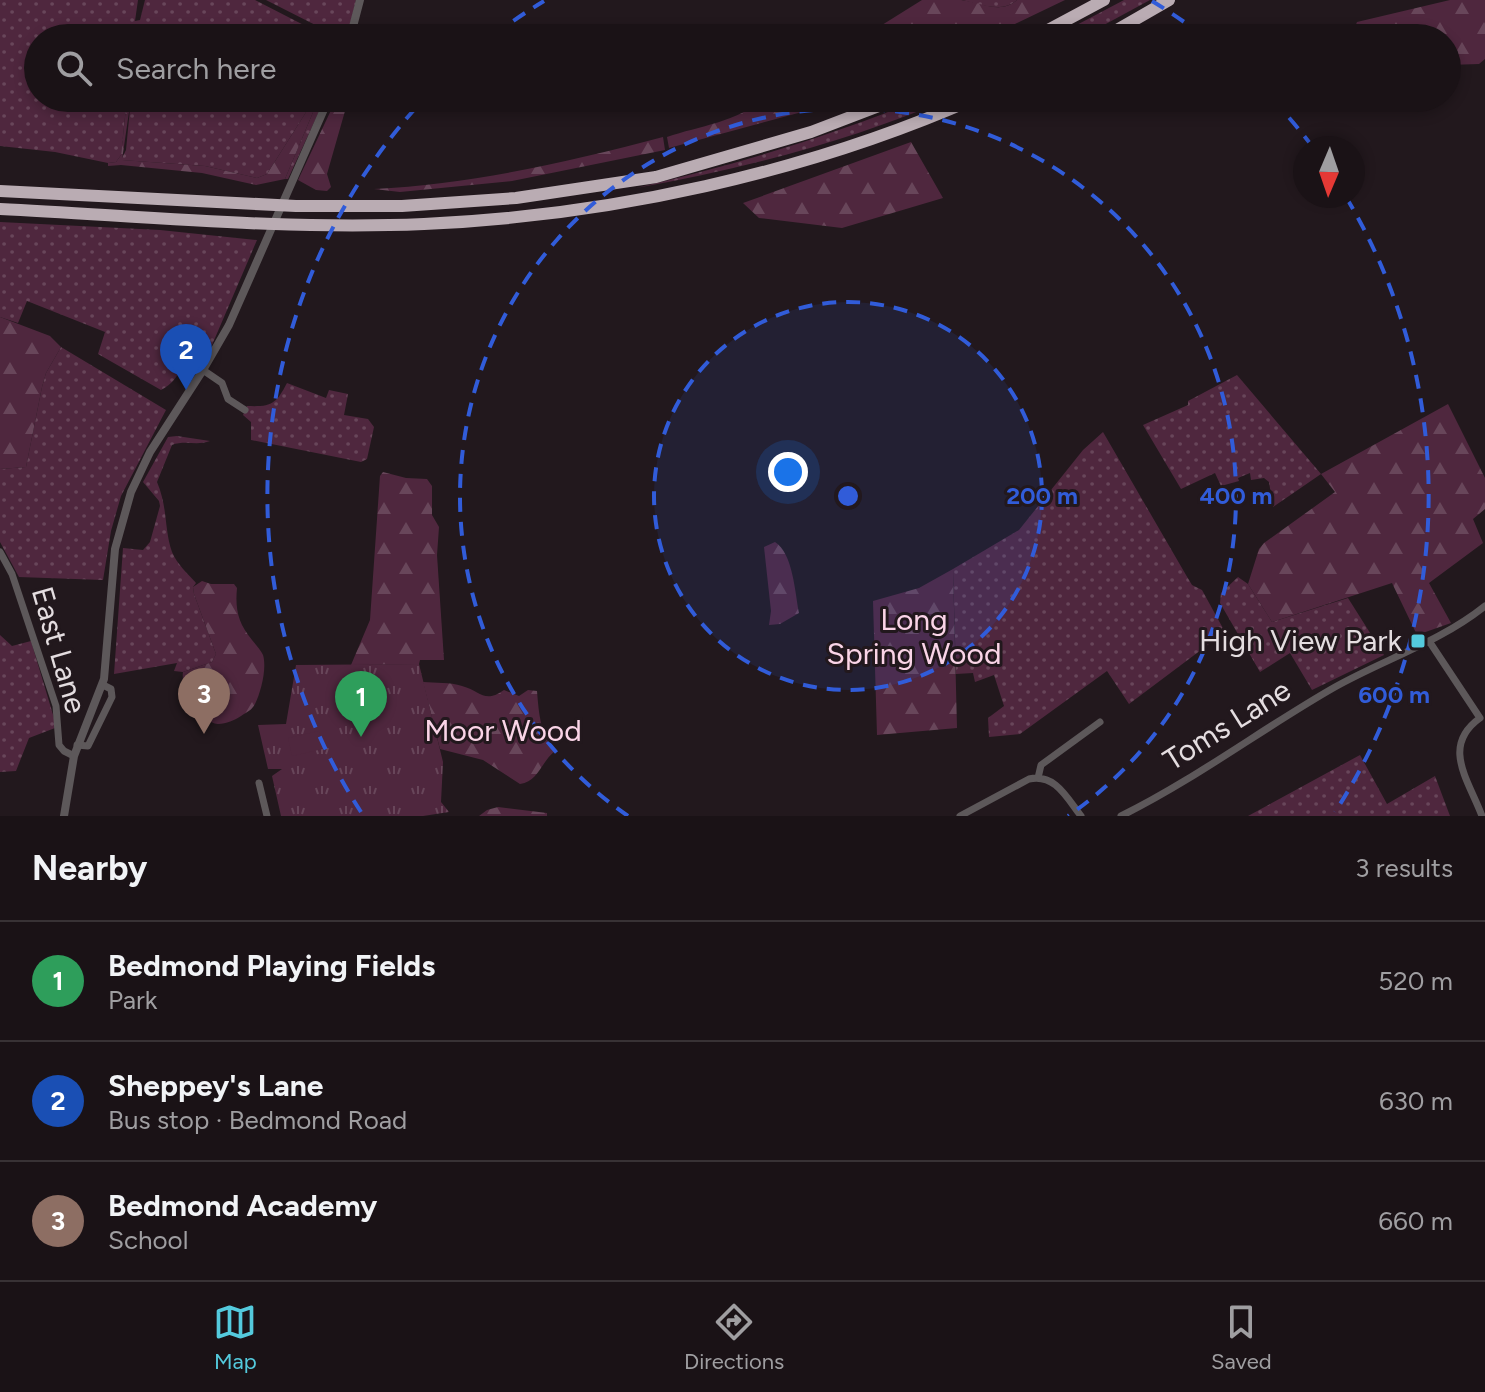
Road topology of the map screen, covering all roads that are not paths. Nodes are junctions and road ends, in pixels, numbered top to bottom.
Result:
1 (360, 0) edge
2 (1104, 0) edge
3 (1169, 0) edge
4 (354, 24) edge
5 (1059, 24) edge
6 (1127, 24) edge
7 (323, 112) edge
8 (863, 112) edge
9 (945, 112) edge
10 (0, 191) edge
11 (0, 209) edge
12 (203, 370) junction
13 (245, 410) dead end
14 (0, 552) edge
15 (1485, 606) edge
16 (1429, 641) junction
17 (1483, 718) edge
18 (1100, 722) dead end
19 (74, 756) junction
20 (1038, 778) junction
21 (259, 783) dead end
22 (1126, 815) edge
23 (64, 816) edge
24 (267, 816) edge
25 (960, 816) edge
26 (1081, 816) edge
27 (1482, 816) edge

1 - 4 street
2 - 5 highway
3 - 6 highway
7 - 12 street
8 - 10 highway
9 - 11 highway
12 - 13 street
12 - 19 street
14 - 19 street, East Lane
15 - 16 street, Toms Lane
16 - 17 street
16 - 22 street, Toms Lane
17 - 27 street
18 - 20 street
19 - 23 street
20 - 25 street
20 - 26 street
21 - 24 street

